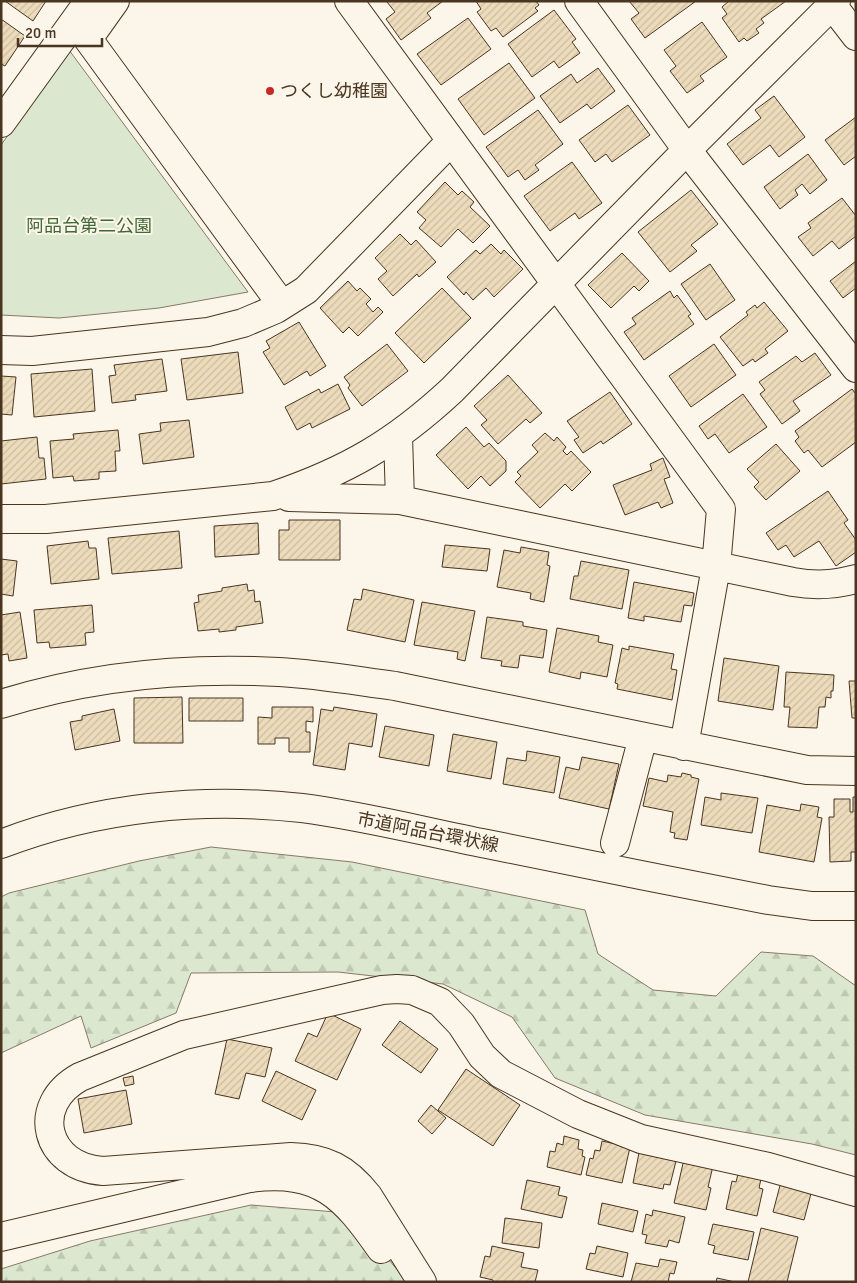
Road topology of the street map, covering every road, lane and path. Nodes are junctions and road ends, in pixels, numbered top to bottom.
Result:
1 (89, 1) edge
2 (115, 1) edge
3 (350, 1) edge
4 (579, 1) edge
5 (832, 3) edge
6 (856, 36) edge
7 (1, 123) edge
8 (452, 141) junction
9 (687, 150) junction
10 (556, 284) junction
11 (282, 305) junction
12 (1, 350) edge
13 (856, 368) edge
14 (398, 436) junction
15 (273, 496) junction
16 (400, 500) junction
17 (1, 519) edge
18 (716, 567) junction
19 (856, 579) edge
20 (1, 704) edge
21 (643, 737) junction
22 (684, 746) junction
23 (856, 771) edge
24 (615, 843) dead end
25 (1, 844) edge
26 (856, 906) edge
27 (856, 1192) edge
28 (1, 1237) edge
29 (414, 1282) edge
30 (422, 1282) edge

1 - 7 street
2 - 11 street
3 - 8 street
4 - 9 street
5 - 6 street
5 - 9 street
8 - 10 street
8 - 11 street
9 - 10 street
9 - 13 street
10 - 14 street
10 - 18 street
11 - 12 street
14 - 15 street
14 - 16 street
15 - 16 street
15 - 17 street
16 - 18 street
18 - 19 street
18 - 22 street
20 - 21 street
21 - 22 street
21 - 24 street
22 - 23 street
25 - 26 street, 市道阿品台環状線
27 - 30 street
28 - 29 street

